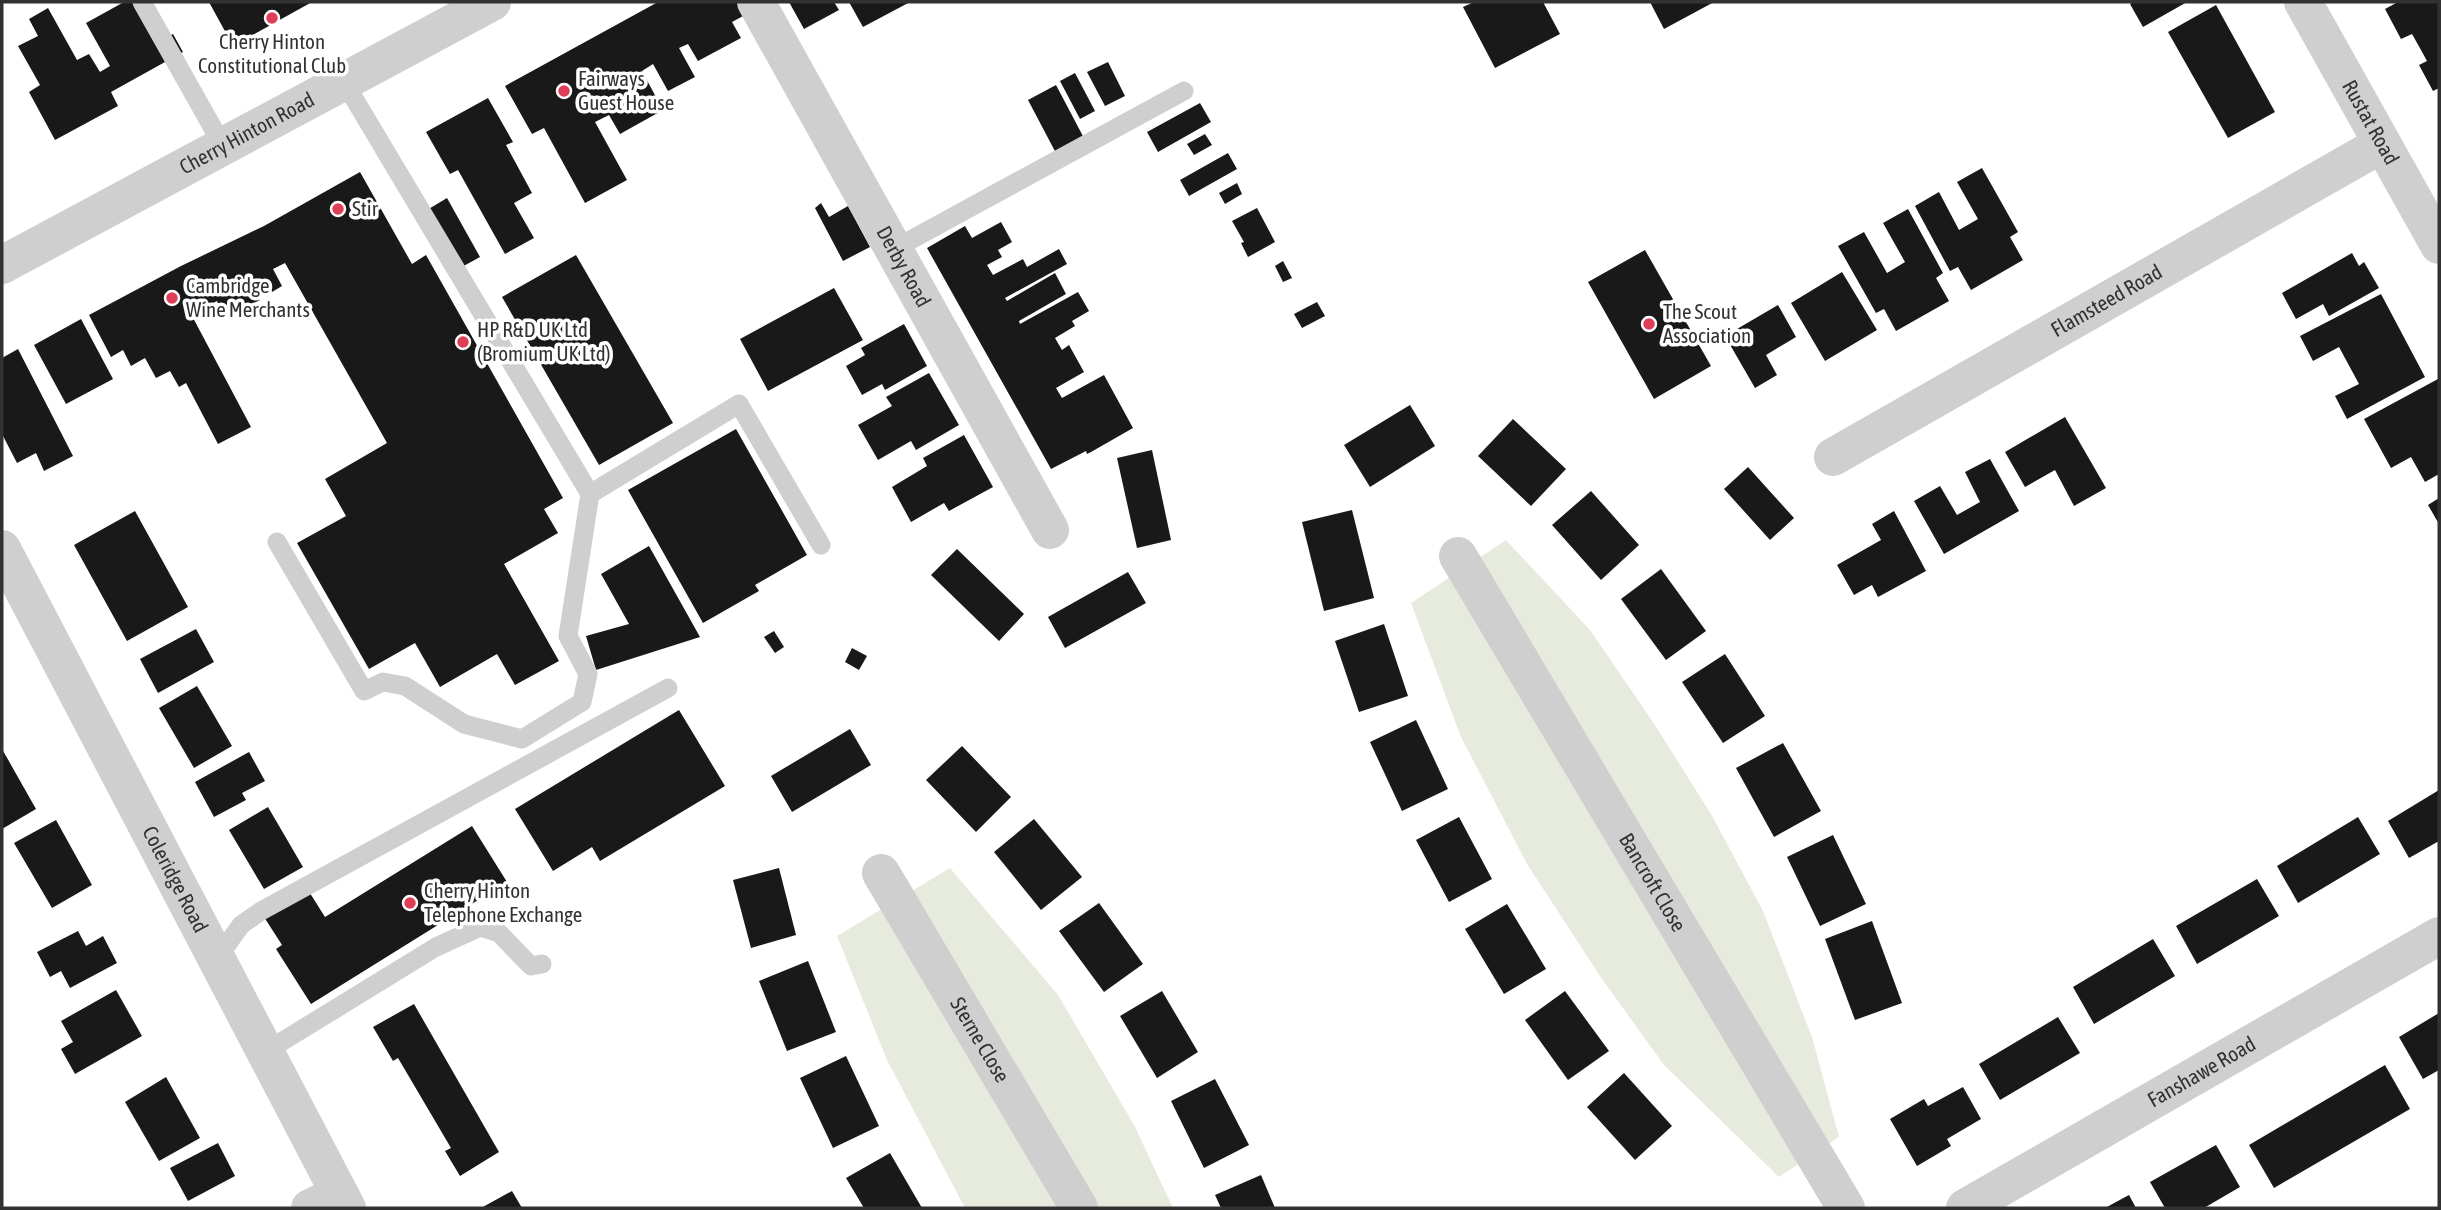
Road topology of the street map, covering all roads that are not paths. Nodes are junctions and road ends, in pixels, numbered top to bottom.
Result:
1 (142, 2) edge
2 (492, 2) edge
3 (756, 2) edge
4 (2303, 2) edge
5 (344, 80) junction
6 (1184, 91) dead end
7 (2382, 144) junction
8 (223, 146) junction
9 (2439, 245) edge
10 (894, 249) junction
11 (2, 265) edge
12 (1833, 457) dead end
13 (590, 494) junction
14 (1053, 535) dead end
15 (277, 542) dead end
16 (821, 545) dead end
17 (2, 549) edge
18 (1458, 556) dead end
19 (668, 688) dead end
20 (881, 873) dead end
21 (2439, 936) edge
22 (216, 960) junction
23 (542, 964) dead end
24 (265, 1052) junction
25 (332, 1203) edge
26 (1079, 1208) edge
27 (1846, 1208) edge
28 (1965, 1208) edge

1 - 8 lane
2 - 5 street, Cherry Hinton Road
3 - 10 street, Derby Road
4 - 7 street, Rustat Road
5 - 8 street, Cherry Hinton Road
5 - 13 lane
6 - 10 lane
7 - 9 street, Rustat Road
7 - 12 street, Flamsteed Road
8 - 11 street, Cherry Hinton Road
10 - 14 street, Derby Road
13 - 15 lane
13 - 16 lane
17 - 22 street, Coleridge Road
18 - 27 street, Bancroft Close
19 - 22 lane
20 - 26 street, Sterne Close
21 - 28 street, Fanshawe Road
22 - 24 street, Coleridge Road
23 - 24 lane
24 - 25 street, Coleridge Road

